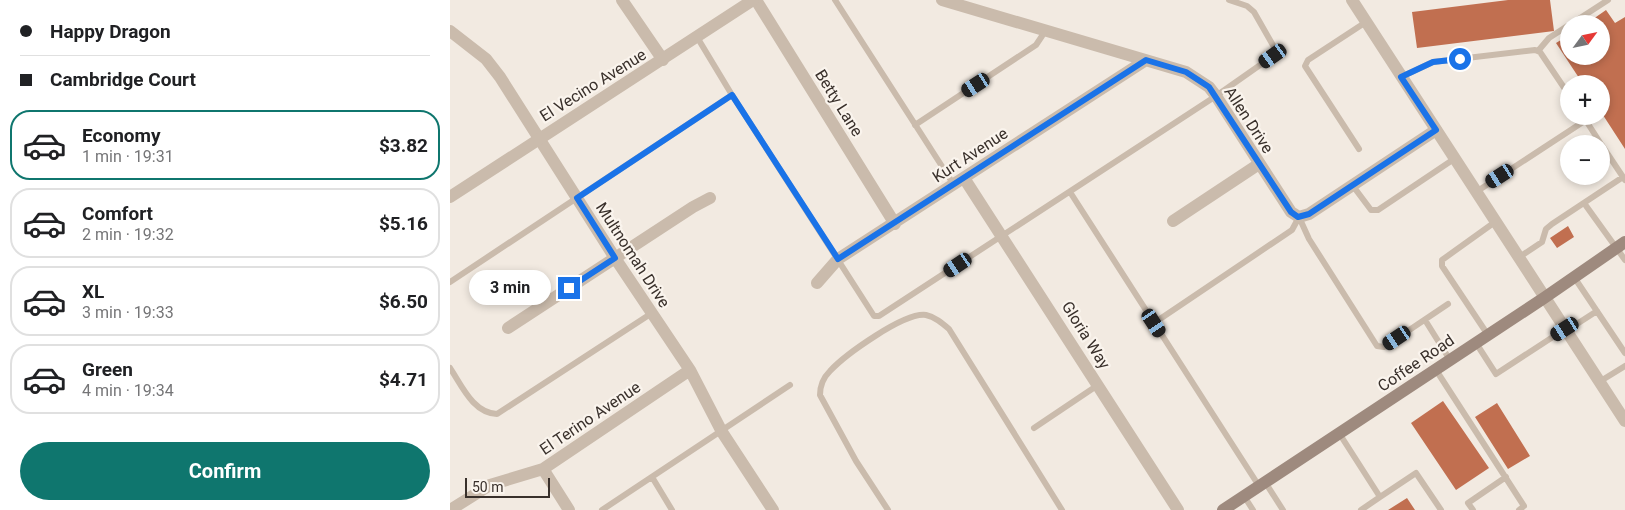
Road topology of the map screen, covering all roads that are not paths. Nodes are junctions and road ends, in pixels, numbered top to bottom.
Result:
1 (622, 0) edge
2 (755, 0) edge
3 (835, 0) edge
4 (942, 0) edge
5 (1228, 0) edge
6 (1352, 0) edge
7 (1608, 0) edge
8 (1585, 15) edge
9 (1366, 22) junction
10 (1046, 30) junction
11 (450, 31) edge
12 (1560, 31) edge
13 (697, 38) junction
14 (1538, 51) junction
15 (663, 60) junction
16 (1146, 60) junction
17 (1401, 77) junction
18 (1560, 82) edge
19 (732, 95) junction
20 (1216, 96) junction
21 (915, 125) junction
22 (1574, 125) edge
23 (1436, 130) junction
24 (539, 138) junction
25 (1360, 149) dead end
26 (1610, 158) edge
27 (1454, 159) junction
28 (1259, 164) junction
29 (1624, 179) edge
30 (959, 182) junction
31 (1353, 186) junction
32 (1070, 192) junction
33 (1476, 192) junction
34 (450, 197) edge
35 (577, 198) junction
36 (710, 198) dead end
37 (1584, 203) junction
38 (1298, 217) junction
39 (1173, 221) dead end
40 (1495, 222) junction
41 (895, 224) junction
42 (1003, 235) junction
43 (1620, 245) edge
44 (615, 258) junction
45 (1518, 258) junction
46 (838, 259) junction
47 (1625, 260) edge
48 (1574, 277) junction
49 (450, 282) edge
50 (817, 283) dead end
51 (1544, 298) junction
52 (1448, 304) dead end
53 (1597, 311) junction
54 (652, 312) junction
55 (1424, 320) junction
56 (1154, 323) junction
57 (508, 328) dead end
58 (1565, 330) junction
59 (1488, 335) junction
60 (1476, 343) junction
61 (1625, 353) edge
62 (1450, 360) junction
63 (1625, 366) edge
64 (450, 368) edge
65 (690, 370) junction
66 (1436, 370) junction
67 (1599, 382) junction
68 (1098, 384) junction
69 (790, 385) dead end
70 (1625, 421) edge
71 (1034, 428) dead end
72 (722, 432) junction
73 (1339, 433) junction
74 (543, 469) junction
75 (652, 477) junction
76 (1506, 478) junction
77 (1262, 484) junction
78 (1244, 496) junction
79 (1380, 497) junction
80 (452, 504) edge
81 (569, 510) edge
82 (602, 510) edge
83 (672, 510) edge
84 (773, 510) edge
85 (888, 510) edge
86 (1062, 510) edge
87 (1178, 510) edge
88 (1223, 510) edge
89 (1253, 510) edge
90 (1283, 510) edge
91 (1361, 510) edge
92 (1441, 510) edge
93 (1473, 510) edge
94 (1519, 510) edge

1 - 15 street
2 - 13 street, El Vecino Avenue
2 - 41 street, Betty Lane
3 - 21 lane
4 - 10 street, Allen Drive
5 - 20 lane
6 - 9 street
7 - 8 lane
9 - 17 street
9 - 25 lane
10 - 16 street, Allen Drive
10 - 21 lane
11 - 24 street, Multnomah Drive
12 - 14 lane
13 - 15 street, El Vecino Avenue
13 - 19 lane
14 - 17 lane
14 - 18 lane
15 - 24 street, El Vecino Avenue
16 - 20 street, Allen Drive
16 - 30 street, Kurt Avenue
17 - 23 street
19 - 35 lane
19 - 46 lane
20 - 28 street, Allen Drive
20 - 32 lane
21 - 30 lane
22 - 33 lane
23 - 27 street
23 - 31 street
24 - 34 street, El Vecino Avenue
24 - 35 street, Multnomah Drive
26 - 29 lane
27 - 31 lane
27 - 33 street
28 - 38 street, Allen Drive
28 - 39 street
29 - 37 lane
30 - 41 street, Kurt Avenue
30 - 42 street, Gloria Way
31 - 38 street
32 - 42 lane
32 - 56 lane
33 - 40 street
35 - 44 street, Multnomah Drive
35 - 49 lane
36 - 44 street
37 - 43 lane
37 - 45 lane
38 - 55 lane
38 - 56 lane
40 - 45 street
40 - 59 lane
41 - 46 street, Kurt Avenue
42 - 46 lane
42 - 68 street, Gloria Way
43 - 47 lane
43 - 48 main road, Coffee Road
44 - 54 street, Multnomah Drive
44 - 57 street
45 - 51 street
46 - 50 street, Kurt Avenue
48 - 51 main road, Coffee Road
48 - 53 lane
51 - 58 street
51 - 59 main road, Coffee Road
52 - 55 lane
53 - 58 lane
53 - 61 lane
54 - 64 lane
54 - 65 street, Multnomah Drive
55 - 62 lane
56 - 77 lane
58 - 60 lane
58 - 67 street
59 - 60 main road, Coffee Road
60 - 62 main road, Coffee Road
62 - 66 main road, Coffee Road
63 - 67 lane
65 - 72 street, Multnomah Drive
65 - 74 street, El Terino Avenue
66 - 73 main road, Coffee Road
66 - 76 lane
67 - 70 street
68 - 71 lane
68 - 87 street, Gloria Way
69 - 72 lane
72 - 75 lane
72 - 84 street, Multnomah Drive
73 - 77 main road, Coffee Road
73 - 79 lane
74 - 80 street, El Terino Avenue
74 - 81 street
75 - 82 lane
75 - 83 lane
76 - 93 lane
76 - 94 lane
77 - 78 main road, Coffee Road
77 - 90 lane
78 - 88 main road, Coffee Road
78 - 89 lane
79 - 91 lane
79 - 92 lane
85 - 86 lane

